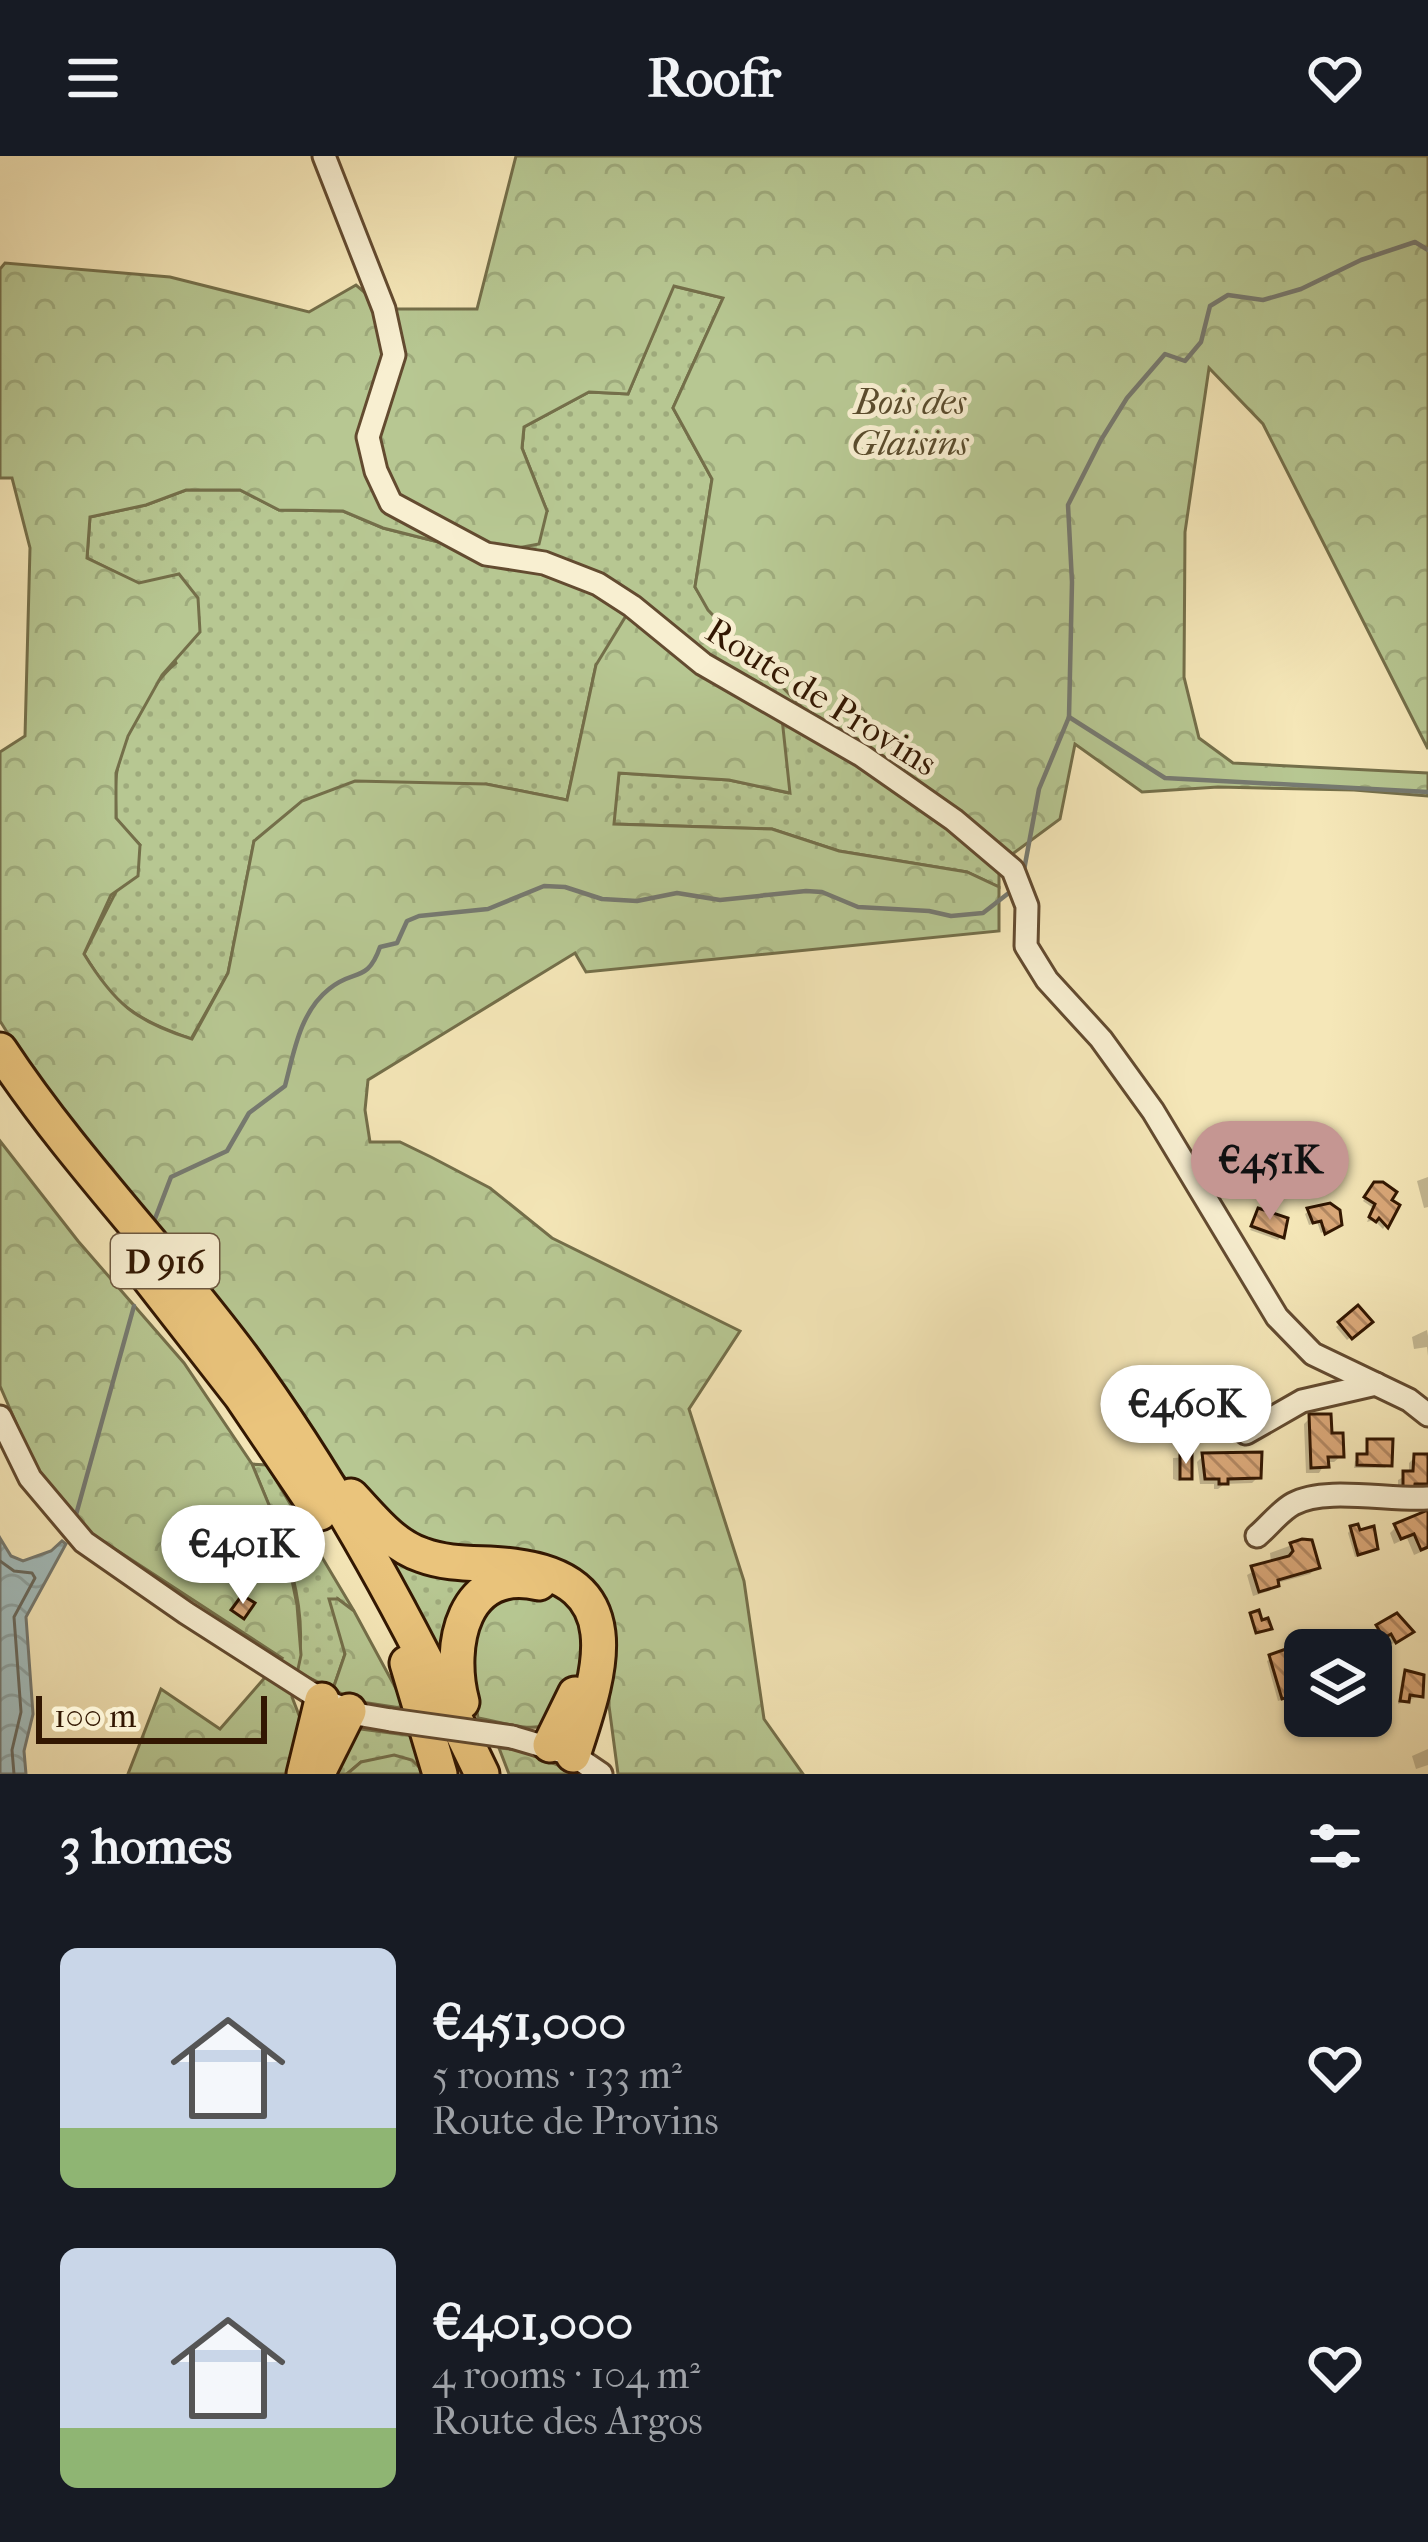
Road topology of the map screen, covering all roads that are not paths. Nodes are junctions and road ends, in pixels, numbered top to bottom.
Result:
1 (324, 156) edge
2 (0, 1050) edge
3 (0, 1088) edge
4 (1376, 1384) junction
5 (1428, 1415) edge
6 (0, 1417) edge
7 (1246, 1432) dead end
8 (306, 1449) junction
9 (1428, 1498) edge
10 (1257, 1536) dead end
11 (407, 1663) junction
12 (336, 1705) junction
13 (574, 1758) edge
14 (482, 1773) edge
15 (304, 1774) edge
16 (318, 1774) edge
17 (440, 1774) edge
18 (460, 1774) edge

1 - 4 street, Route de Provins
2 - 8 highway, D 916
3 - 11 highway, D 916
4 - 5 street, Route de Provins
4 - 7 street
6 - 12 street
8 - 13 highway
8 - 14 highway, D 916
9 - 10 street
11 - 17 highway
11 - 18 highway, D 916
12 - 13 street, bridge
12 - 15 highway
12 - 16 highway
13 - 14 highway

